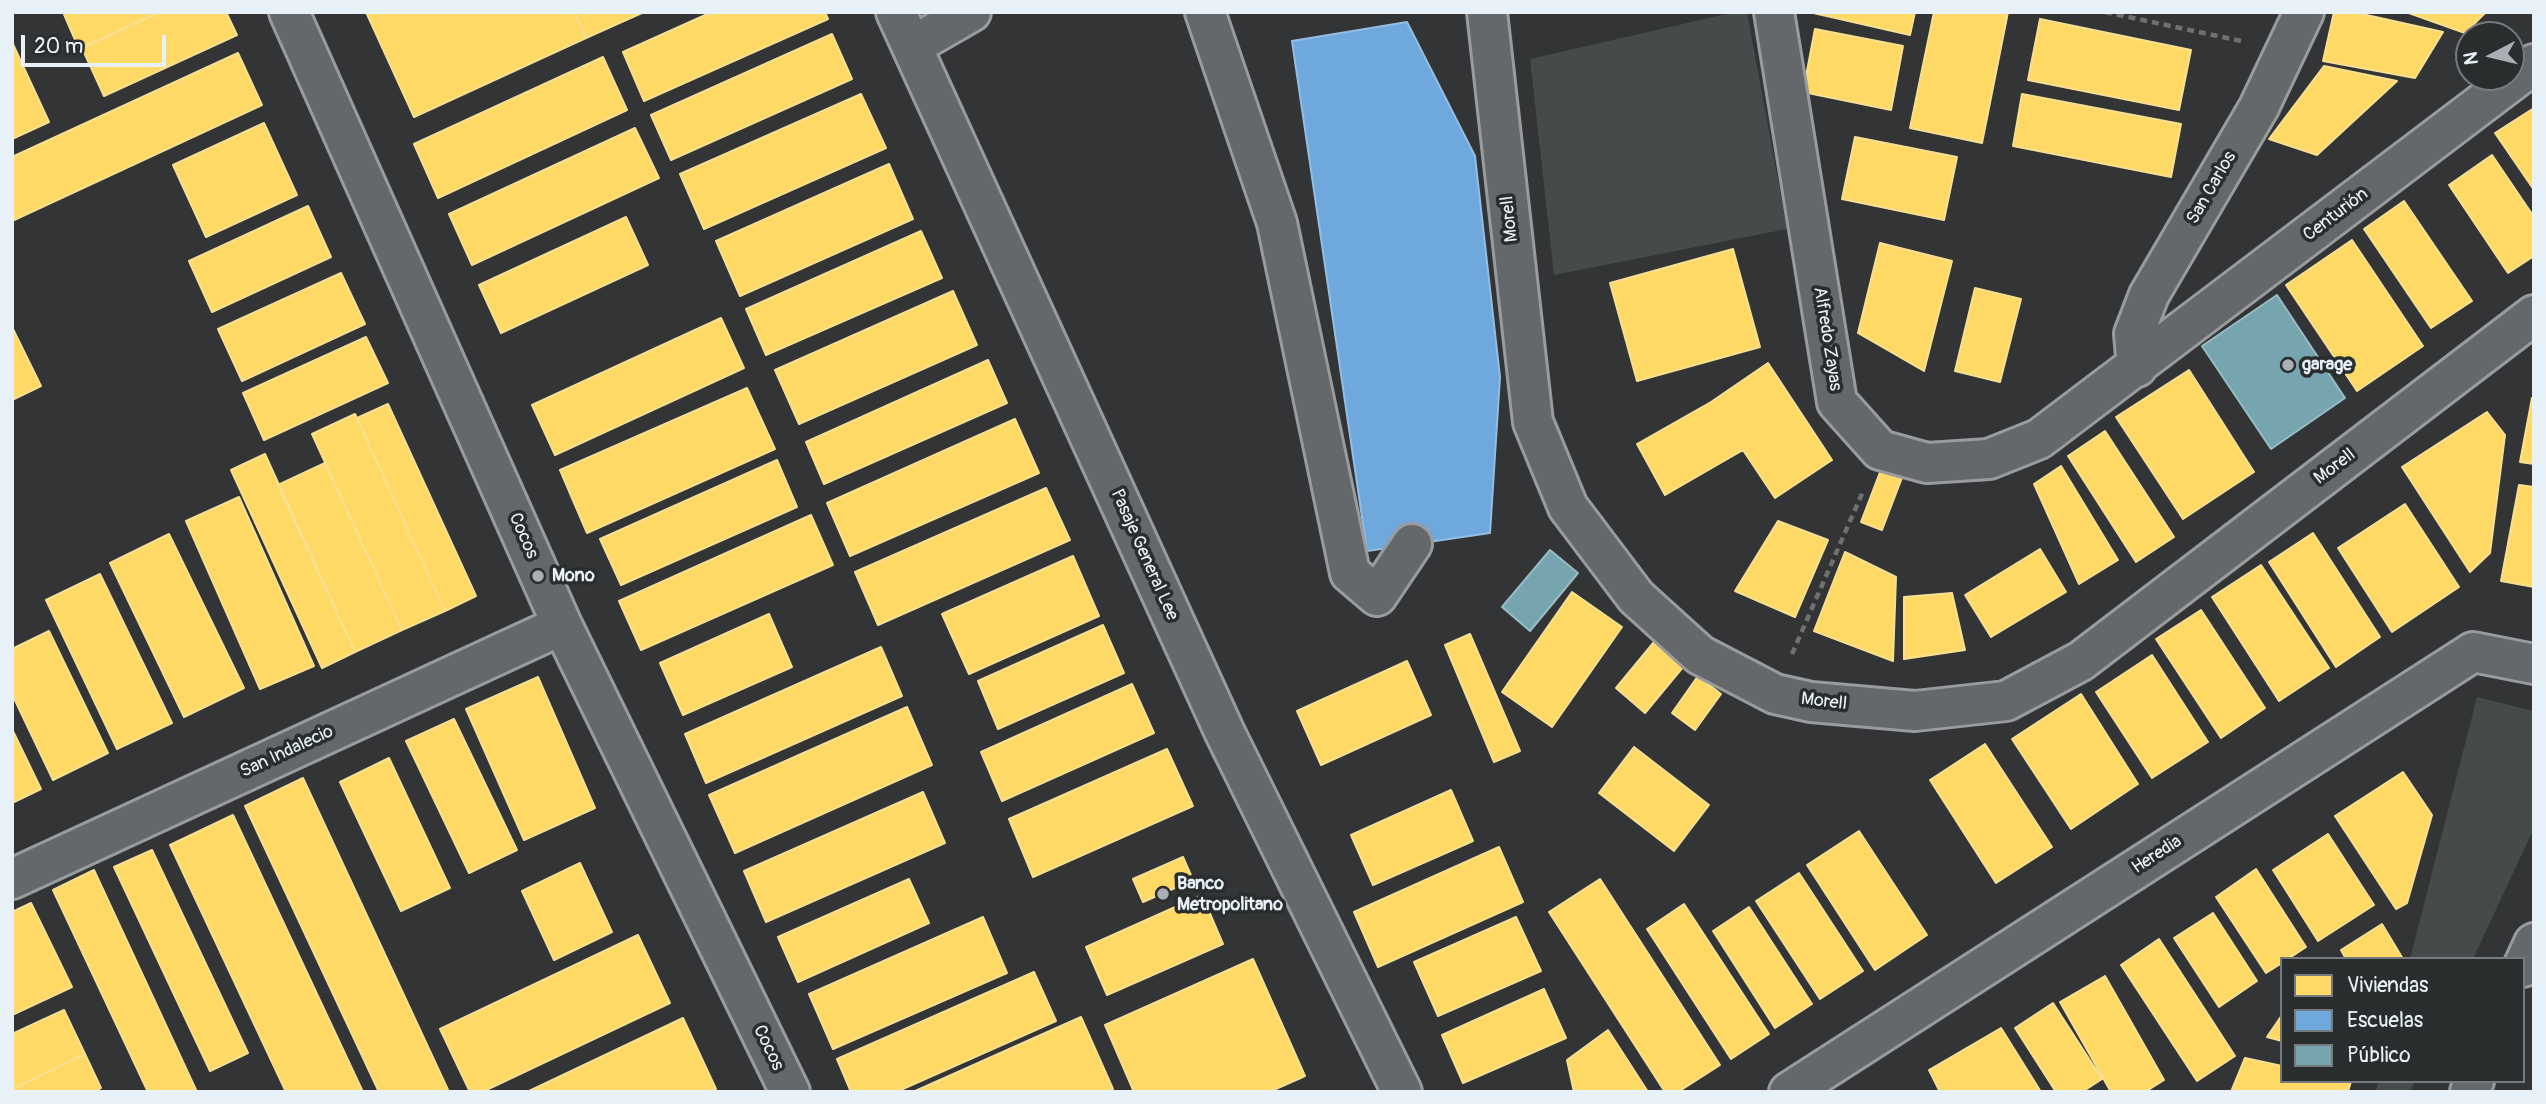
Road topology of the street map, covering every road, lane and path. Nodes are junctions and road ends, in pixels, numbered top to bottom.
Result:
1 (289, 12) edge
2 (897, 12) edge
3 (971, 12) edge
4 (1205, 12) edge
5 (1487, 12) edge
6 (1774, 12) edge
7 (2105, 12) edge
8 (2304, 12) edge
9 (912, 46) junction
10 (2288, 51) junction
11 (2534, 64) edge
12 (2534, 315) edge
13 (2137, 367) junction
14 (1880, 450) junction
15 (1412, 544) dead end
16 (562, 625) junction
17 (2534, 664) edge
18 (1775, 694) junction
19 (12, 879) edge
20 (2534, 943) edge
21 (2525, 963) edge
22 (790, 1092) edge
23 (1402, 1092) edge
24 (1789, 1092) edge

1 - 16 street, Cocos
2 - 9 street, Pasaje General Lee
3 - 9 street
4 - 15 street
5 - 18 street, Morell
6 - 14 street, Alfredo Zayas
7 - 10 path
8 - 10 street, San Carlos
9 - 23 street, Pasaje General Lee
10 - 13 street, San Carlos
11 - 13 street, Centurión
12 - 18 street, Morell
13 - 14 street
14 - 18 path
16 - 19 street, San Indalecio
16 - 22 street, Cocos
17 - 24 street, Heredia
20 - 21 street

